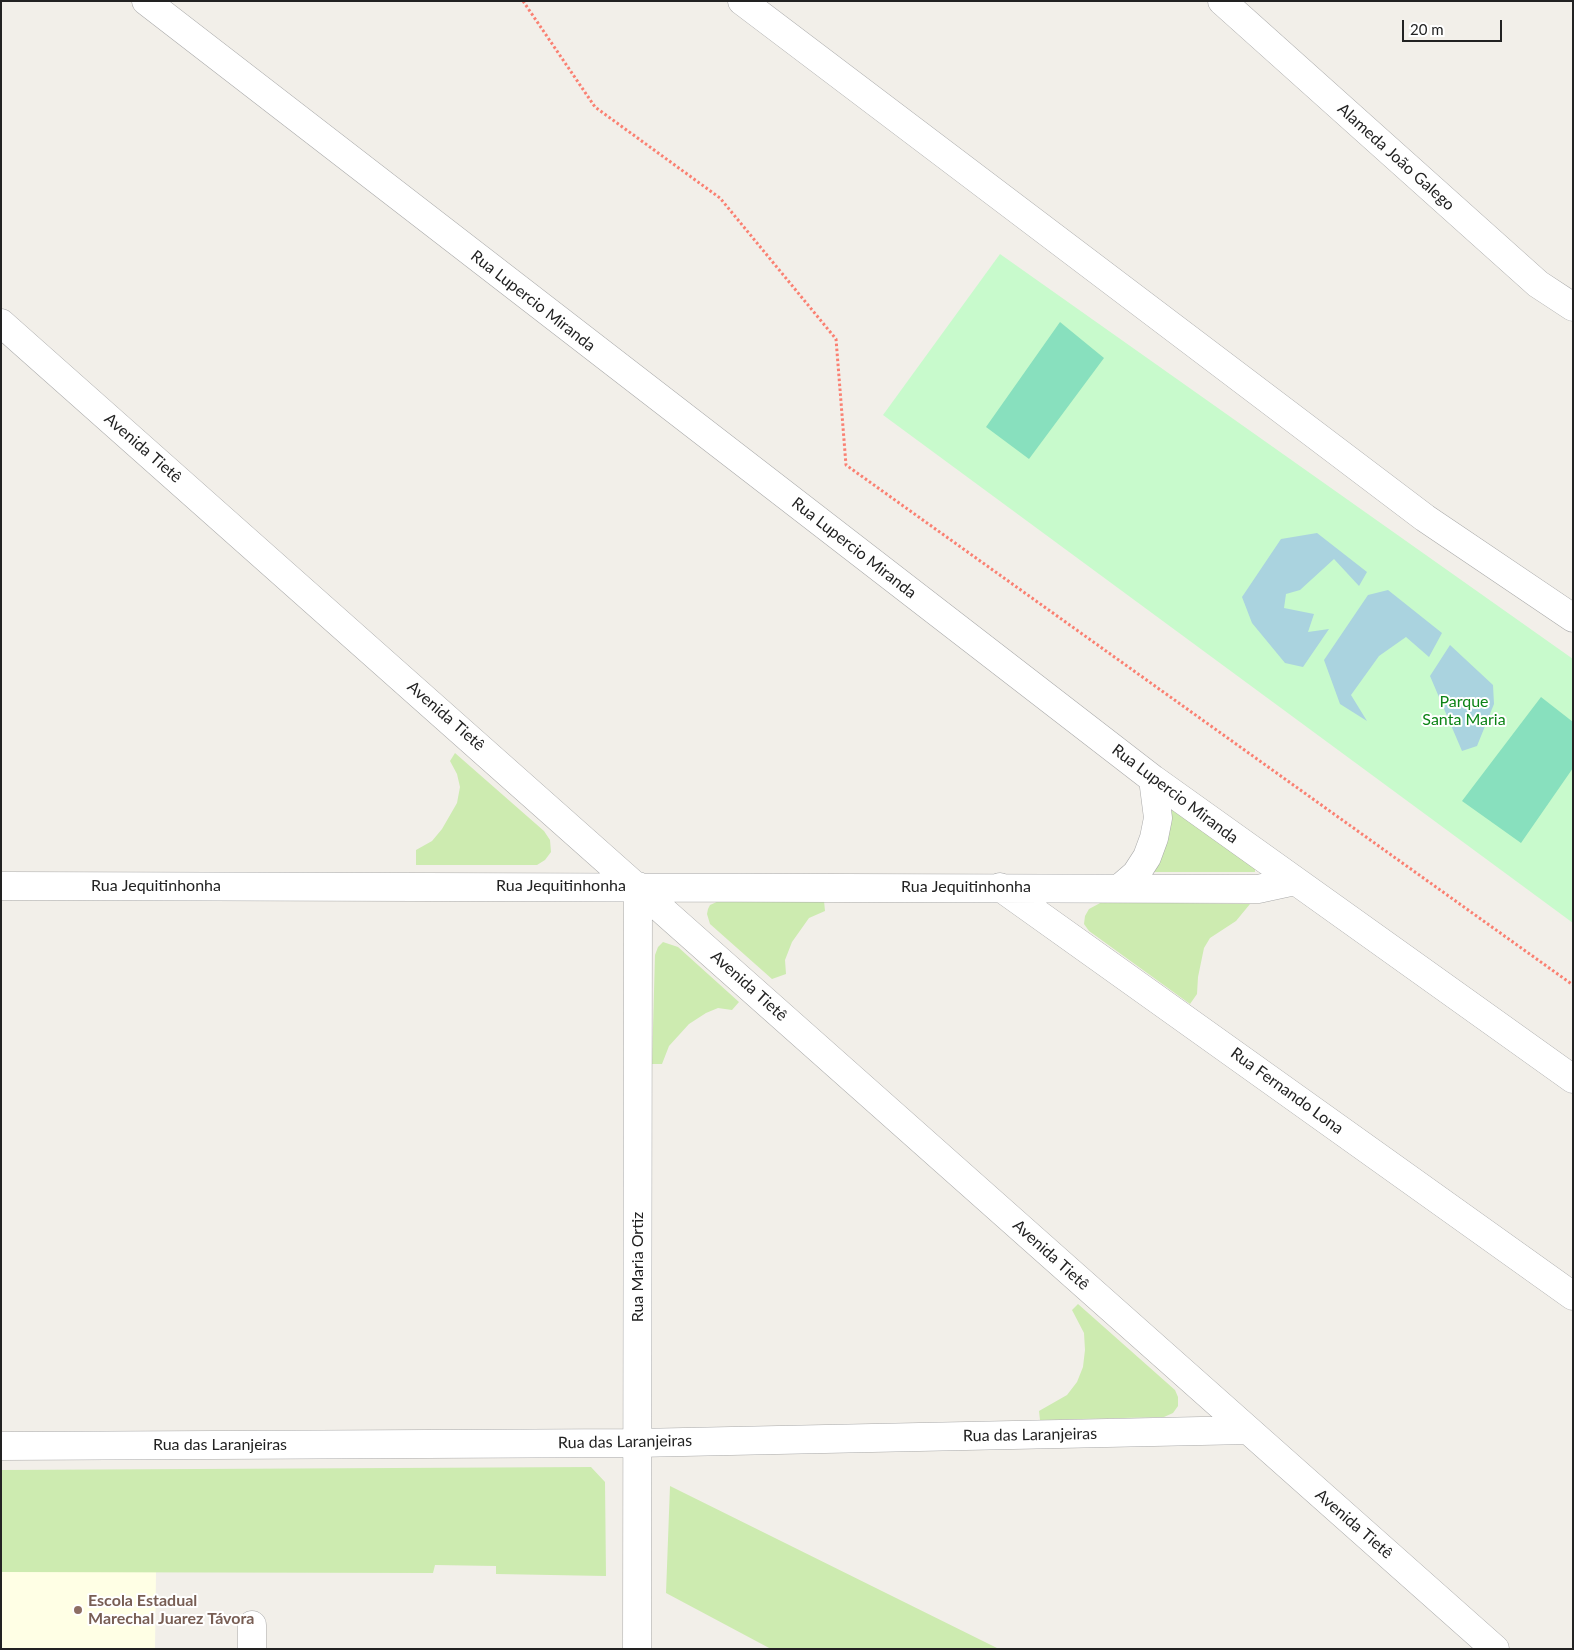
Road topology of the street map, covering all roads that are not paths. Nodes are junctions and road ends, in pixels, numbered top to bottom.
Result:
1 (146, 1) edge
2 (742, 1) edge
3 (1222, 1) edge
4 (1573, 307) edge
5 (1, 323) edge
6 (1573, 618) edge
7 (1152, 779) junction
8 (1295, 881) junction
9 (1, 886) edge
10 (638, 886) junction
11 (1000, 887) junction
12 (1121, 887) junction
13 (1573, 1079) edge
14 (1573, 1296) edge
15 (1248, 1430) junction
16 (637, 1443) junction
17 (1, 1446) edge
18 (637, 1649) edge
19 (1495, 1649) edge

1 - 7 street, Rua Lupercio Miranda
2 - 6 street
3 - 4 street, Alameda João Galego
5 - 10 street, Avenida Tietê
7 - 8 street, Rua Lupercio Miranda
7 - 12 street
8 - 12 street, Rua Jequitinhonha
8 - 13 street, Rua Lupercio Miranda
9 - 10 street, Rua Jequitinhonha
10 - 11 street, Rua Jequitinhonha
10 - 15 street, Avenida Tietê
10 - 16 street, Rua Maria Ortiz
11 - 12 street, Rua Jequitinhonha
11 - 14 street, Rua Fernando Lona
15 - 16 street, Rua das Laranjeiras
15 - 19 street, Avenida Tietê
16 - 17 street, Rua das Laranjeiras
16 - 18 street, Rua Maria Ortiz

